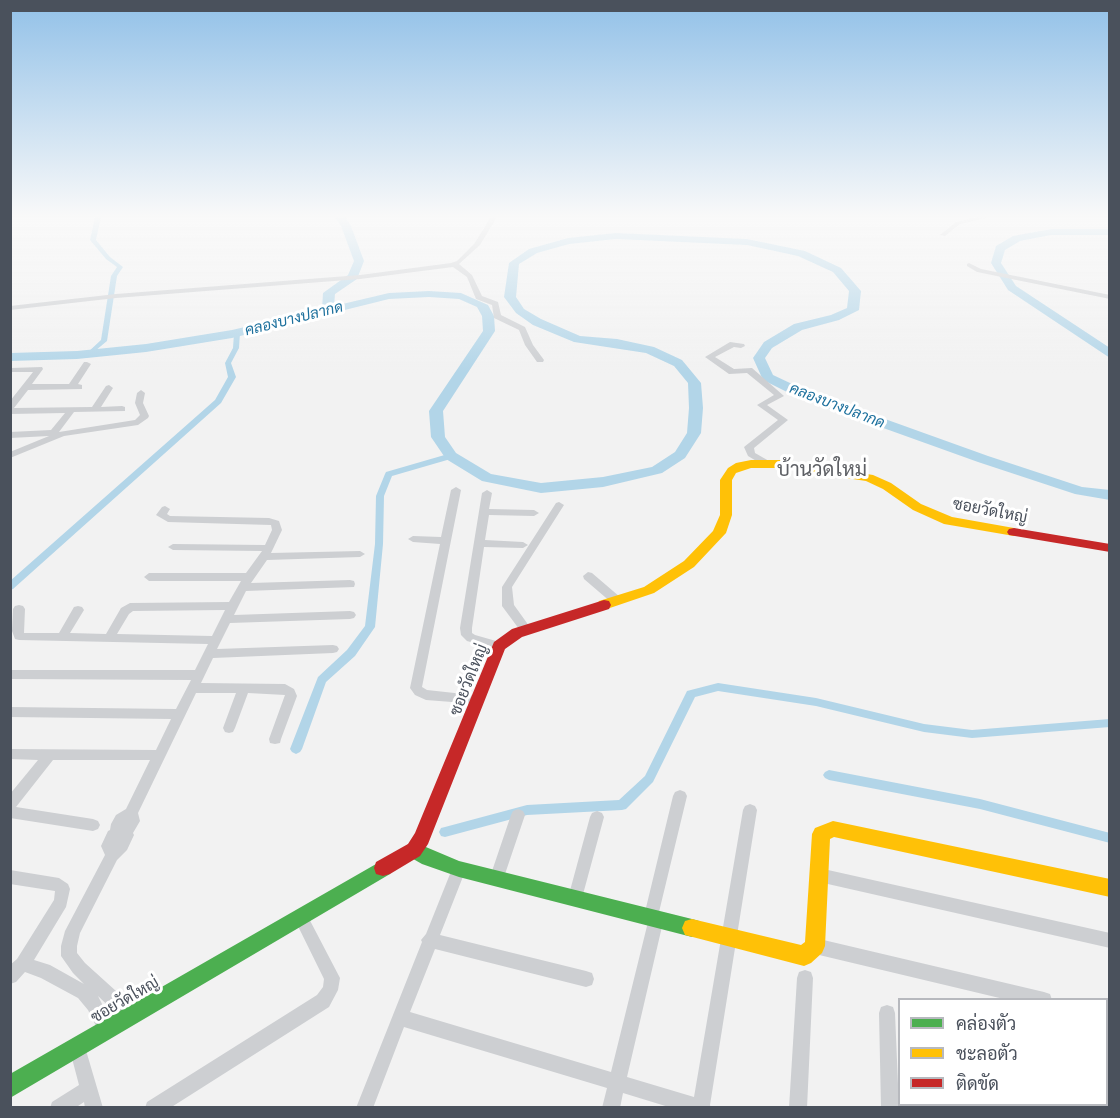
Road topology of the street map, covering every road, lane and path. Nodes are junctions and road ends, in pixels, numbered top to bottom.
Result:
1 (417, 269) edge
2 (461, 269) edge
3 (975, 269) edge
4 (1110, 297) edge
5 (10, 308) edge
6 (741, 346) dead end
7 (540, 360) dead end
8 (87, 364) dead end
9 (10, 370) edge
10 (109, 388) dead end
11 (24, 389) junction
12 (10, 392) edge
13 (141, 393) dead end
14 (10, 409) edge
15 (95, 409) junction
16 (71, 410) junction
17 (107, 423) dead end
18 (10, 435) edge
19 (10, 455) edge
20 (766, 463) junction
21 (456, 490) dead end
22 (487, 493) dead end
23 (559, 505) dead end
24 (165, 509) dead end
25 (484, 513) junction
26 (534, 513) dead end
27 (413, 539) dead end
28 (446, 541) junction
29 (479, 543) junction
30 (523, 545) dead end
31 (173, 547) dead end
32 (1110, 548) edge
33 (266, 552) junction
34 (360, 554) dead end
35 (588, 576) dead end
36 (149, 577) dead end
37 (245, 582) junction
38 (350, 584) dead end
39 (616, 600) junction
40 (232, 606) junction
41 (19, 609) dead end
42 (78, 610) dead end
43 (350, 615) dead end
44 (226, 619) junction
45 (526, 630) junction
46 (62, 638) junction
47 (109, 639) junction
48 (216, 640) junction
49 (499, 646) junction
50 (333, 649) dead end
51 (209, 654) junction
52 (12, 674) dead end
53 (198, 675) junction
54 (192, 688) junction
55 (244, 689) junction
56 (478, 699) junction
57 (10, 712) edge
58 (180, 714) junction
59 (229, 728) dead end
60 (275, 739) dead end
61 (10, 754) edge
62 (49, 754) junction
63 (160, 755) junction
64 (680, 796) dead end
65 (10, 805) edge
66 (750, 810) dead end
67 (10, 812) edge
68 (518, 814) dead end
69 (597, 817) dead end
70 (93, 825) dead end
71 (414, 850) junction
72 (459, 868) junction
73 (819, 875) junction
74 (10, 877) edge
75 (497, 877) junction
76 (1110, 888) edge
77 (576, 898) junction
78 (300, 916) junction
79 (654, 917) junction
80 (729, 938) junction
81 (429, 940) junction
82 (1110, 941) edge
83 (815, 946) junction
84 (23, 964) junction
85 (10, 976) edge
86 (805, 978) dead end
87 (586, 979) dead end
88 (1040, 998) edge
89 (887, 1013) dead end
90 (131, 1016) junction
91 (399, 1017) junction
92 (107, 1030) junction
93 (77, 1047) junction
94 (618, 1081) junction
95 (10, 1087) edge
96 (89, 1089) junction
97 (369, 1106) edge
98 (58, 1107) edge
99 (94, 1107) edge
100 (153, 1107) edge
101 (611, 1107) edge
102 (702, 1107) edge
103 (798, 1107) edge
104 (890, 1107) edge

1 - 5 street
2 - 7 street
3 - 4 street
6 - 20 street
8 - 11 street
9 - 11 street
10 - 15 street
11 - 12 street
11 - 14 street
13 - 19 street
14 - 16 street
15 - 16 street
15 - 17 street
16 - 18 street
20 - 32 street, ซอยวัดใหญ่
20 - 39 street, ซอยวัดใหญ่
21 - 28 street
22 - 25 street
23 - 45 street
24 - 33 street
25 - 26 street
25 - 29 street
27 - 28 street
28 - 56 street
29 - 30 street
29 - 49 street
31 - 33 street
33 - 34 street
33 - 37 street
35 - 39 street
36 - 37 street
37 - 38 street
37 - 40 street
39 - 45 street, ซอยวัดใหญ่
40 - 44 street
40 - 47 street
41 - 46 street
42 - 46 street
43 - 44 street
44 - 48 street
45 - 49 street, ซอยวัดใหญ่
46 - 47 street
47 - 48 street
48 - 51 street
49 - 56 street, ซอยวัดใหญ่
50 - 51 street
51 - 53 street
52 - 53 street
53 - 54 street
54 - 55 street
54 - 58 street
55 - 59 street
55 - 60 street
56 - 71 street, ซอยวัดใหญ่
57 - 58 street
58 - 63 street
61 - 62 street
62 - 63 street
62 - 65 street
63 - 90 street
64 - 79 street
66 - 80 street
67 - 70 street
68 - 75 street
69 - 77 street
71 - 72 street
71 - 78 street, ซอยวัดใหญ่
72 - 75 street
72 - 81 street
73 - 76 street
73 - 82 street
73 - 83 street
74 - 84 street
75 - 77 street
77 - 79 street
78 - 90 street, ซอยวัดใหญ่
78 - 100 street
79 - 80 street
79 - 94 street
80 - 83 street
80 - 102 street
81 - 87 street
81 - 91 street
83 - 88 street
84 - 85 street
84 - 92 street
86 - 103 street
89 - 104 street
90 - 92 street, ซอยวัดใหญ่
91 - 94 street
91 - 97 street
92 - 93 street, ซอยวัดใหญ่
93 - 95 street, ซอยวัดใหญ่
93 - 96 street
94 - 101 street
94 - 102 street
96 - 98 street
96 - 99 street

